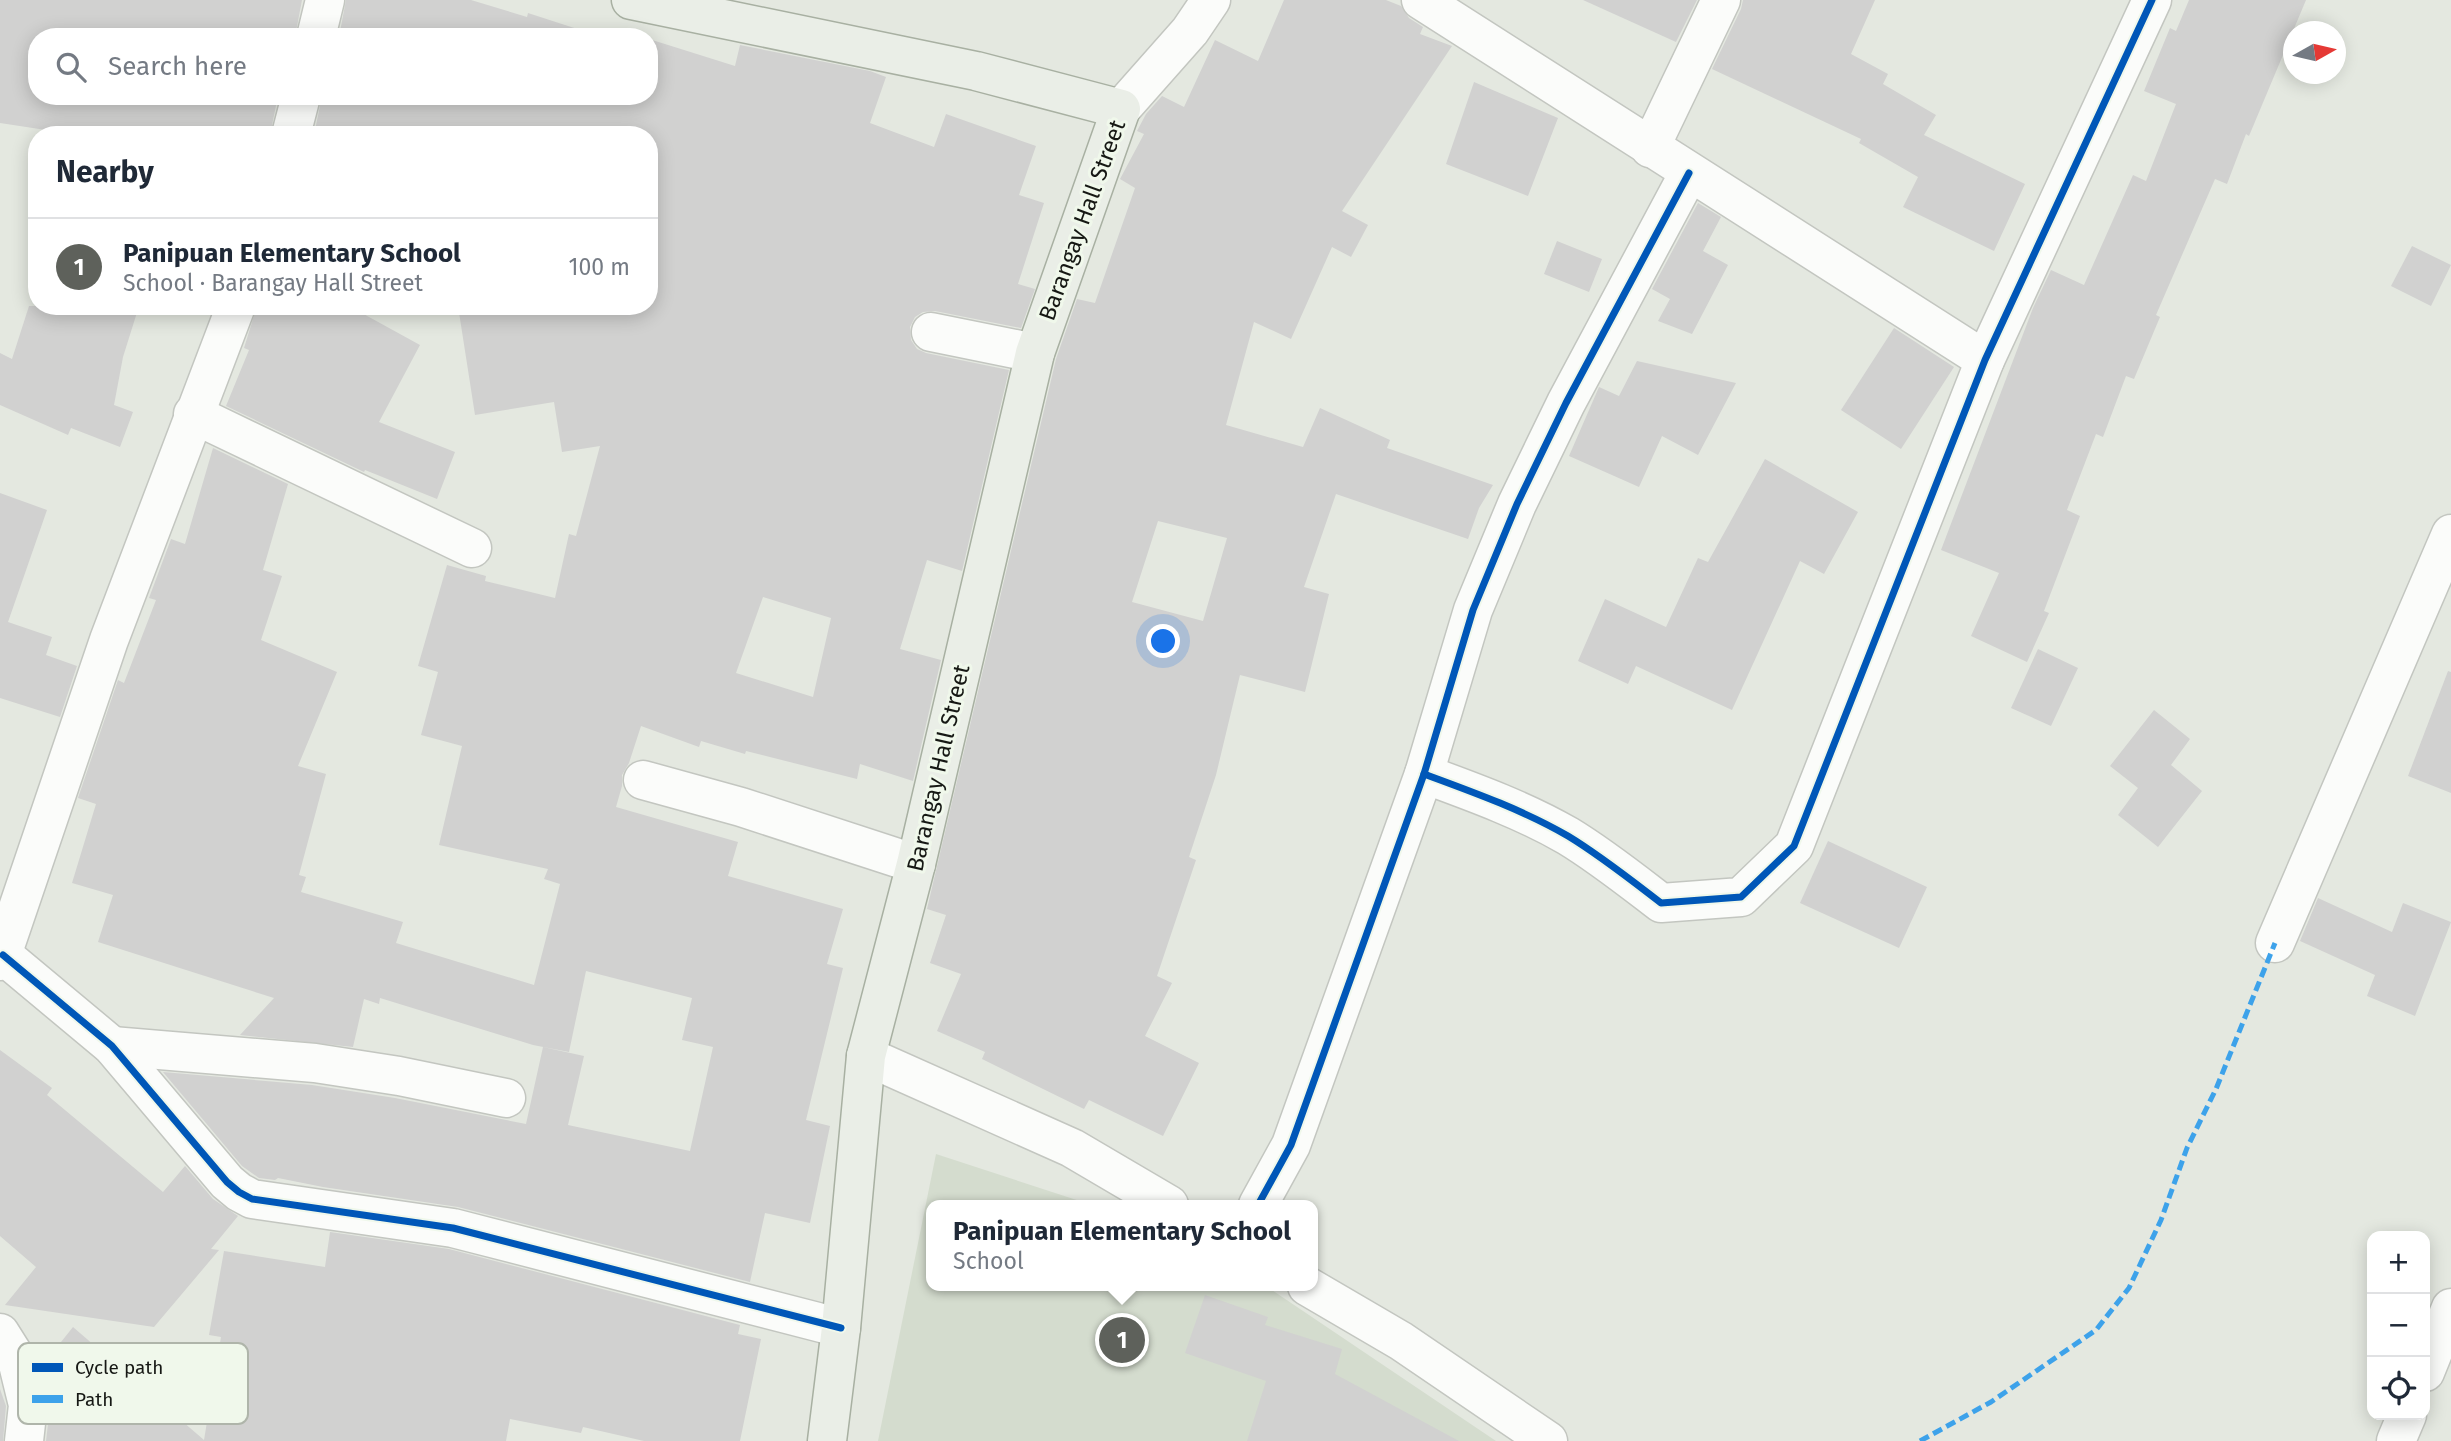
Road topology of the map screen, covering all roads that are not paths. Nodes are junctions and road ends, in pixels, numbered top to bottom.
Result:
1 (325, 0) edge
2 (631, 0) edge
3 (1211, 0) edge
4 (1421, 0) edge
5 (1721, 0) edge
6 (2152, 0) edge
7 (318, 28) edge
8 (299, 105) edge
9 (1121, 109) junction
10 (293, 126) edge
11 (1650, 148) junction
12 (1689, 173) junction
13 (232, 315) edge
14 (931, 332) dead end
15 (1035, 353) junction
16 (1985, 360) junction
17 (194, 414) junction
18 (2451, 534) edge
19 (472, 548) dead end
20 (1424, 774) junction
21 (643, 780) dead end
22 (916, 864) junction
23 (2275, 943) dead end
24 (2, 958) edge
25 (112, 1046) junction
26 (866, 1056) junction
27 (506, 1098) dead end
28 (1160, 1200) edge
29 (1261, 1200) edge
30 (1316, 1291) edge
31 (2451, 1308) edge
32 (841, 1328) junction
33 (0, 1333) edge
34 (2430, 1360) edge
35 (18, 1364) edge
36 (2405, 1420) edge
37 (827, 1441) edge
38 (1548, 1441) edge
39 (2396, 1441) edge

1 - 7 street
2 - 9 main road
3 - 9 street
4 - 11 street
5 - 11 street
6 - 16 street
8 - 10 street
9 - 15 main road, Barangay Hall Street
11 - 12 street
12 - 16 street
12 - 20 street
13 - 17 street
14 - 15 street
15 - 22 main road, Barangay Hall Street
16 - 20 street
17 - 19 street
17 - 24 street
18 - 23 street
20 - 29 street
21 - 22 street
22 - 26 main road, Barangay Hall Street
24 - 25 street
25 - 27 street
25 - 32 street
26 - 28 street
26 - 32 main road, Barangay Hall Street
30 - 38 street
31 - 34 street
32 - 37 main road, Barangay Hall Street
33 - 35 street
36 - 39 street

